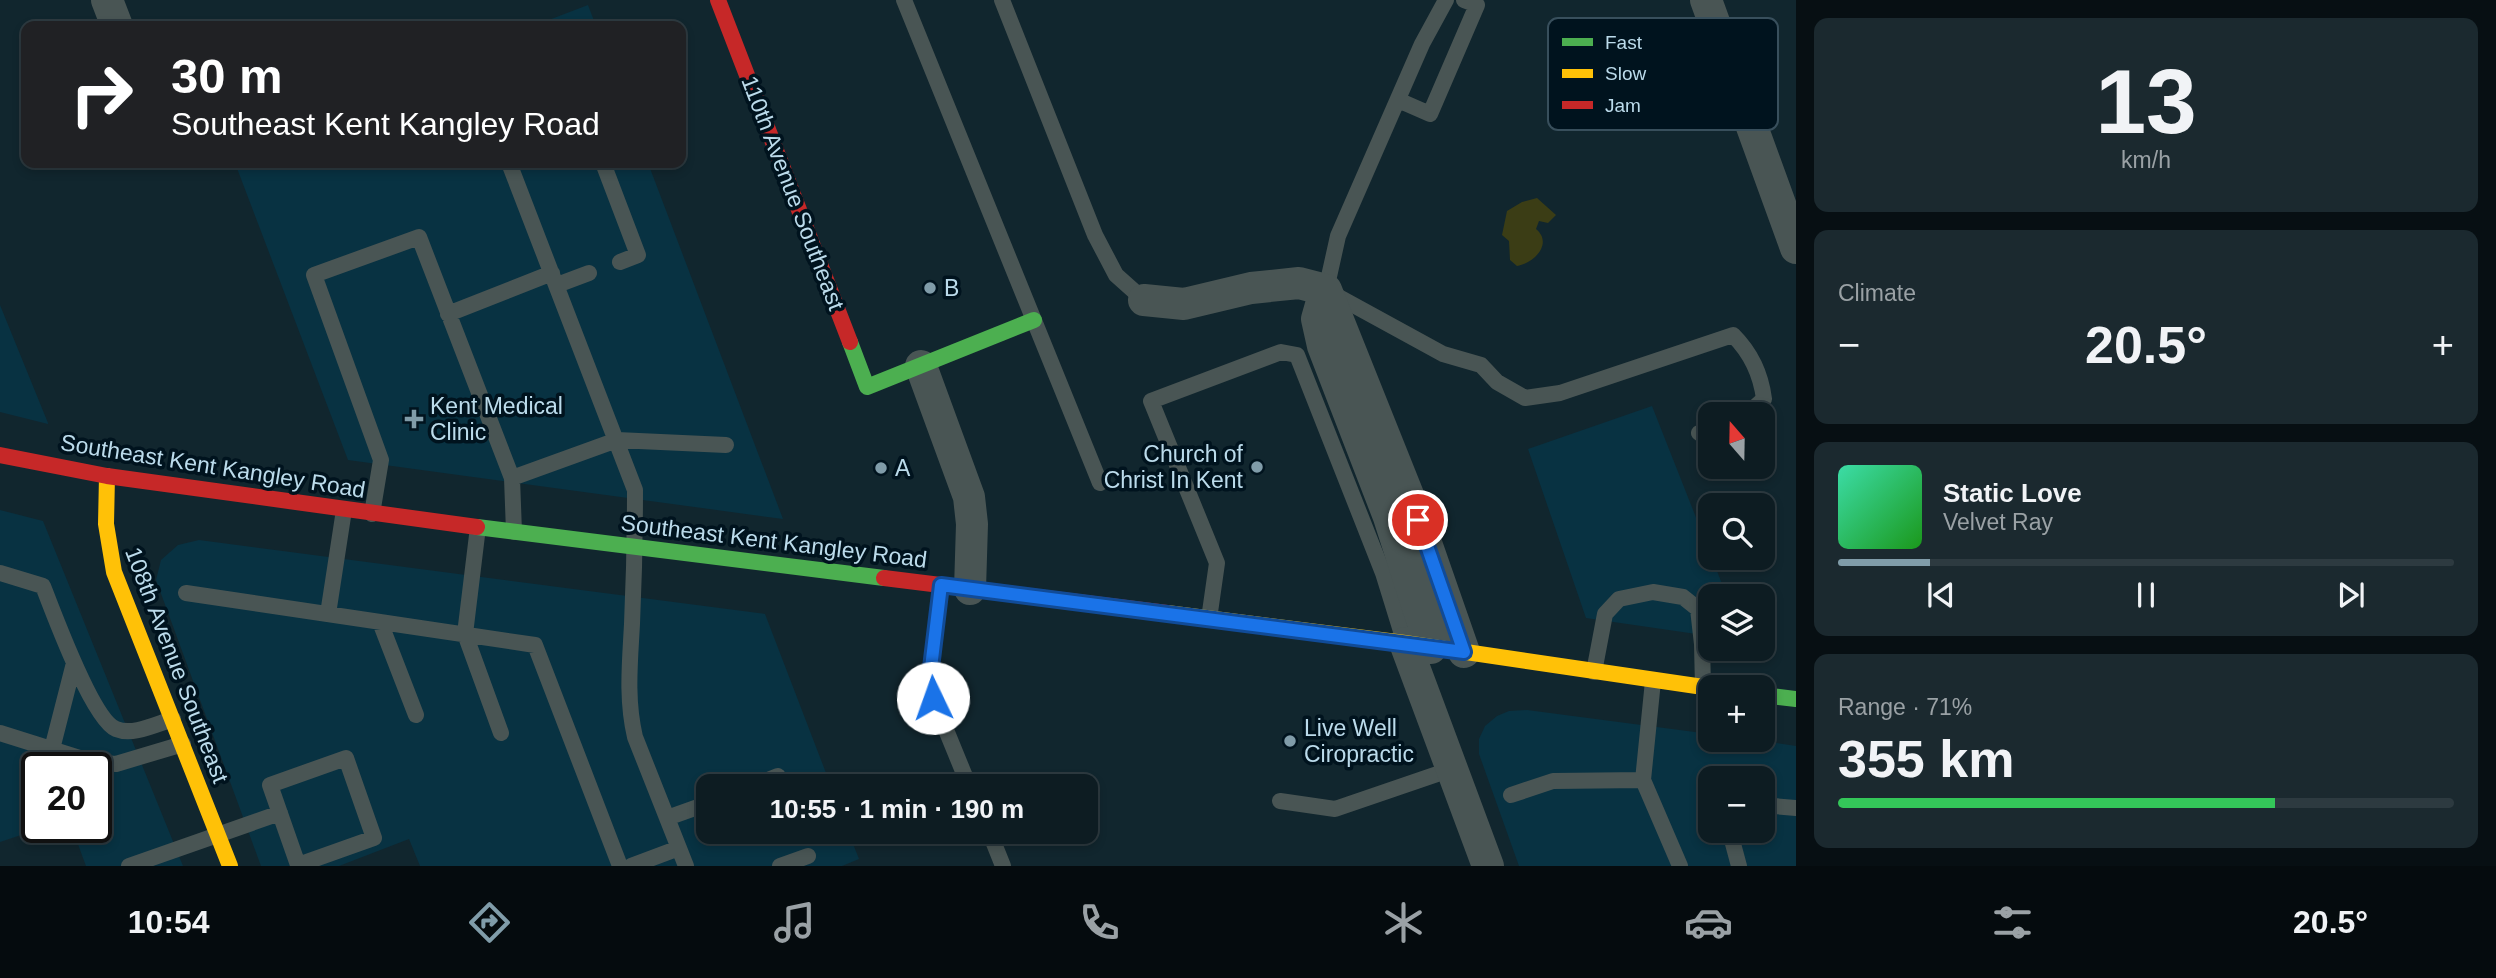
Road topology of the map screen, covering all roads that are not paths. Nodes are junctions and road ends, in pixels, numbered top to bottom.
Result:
1 (107, 0) edge
2 (718, 0) edge
3 (904, 0) edge
4 (1002, 0) edge
5 (1447, 0) edge
6 (1464, 0) edge
7 (1706, 0) edge
8 (1713, 18) edge
9 (115, 21) edge
10 (1398, 100) junction
11 (1753, 130) edge
12 (511, 168) edge
13 (605, 168) edge
14 (1796, 248) edge
15 (620, 262) dead end
16 (590, 273) dead end
17 (554, 279) junction
18 (1326, 290) junction
19 (1144, 300) joint
20 (448, 313) junction
21 (1034, 320) junction
22 (921, 366) junction
23 (1761, 402) edge
24 (617, 440) junction
25 (726, 445) dead end
26 (0, 454) edge
27 (107, 476) junction
28 (512, 478) junction
29 (1100, 483) dead end
30 (344, 510) junction
31 (372, 514) junction
32 (478, 527) junction
33 (514, 532) junction
34 (635, 547) junction
35 (0, 573) edge
36 (956, 587) junction
37 (186, 593) dead end
38 (328, 614) junction
39 (1209, 620) junction
40 (380, 622) junction
41 (465, 634) junction
42 (1418, 646) junction
43 (1464, 652) junction
44 (74, 663) junction
45 (1594, 672) junction
46 (1705, 675) edge
47 (1653, 681) junction
48 (1698, 687) edge
49 (1775, 697) edge
50 (1796, 699) edge
51 (416, 715) dead end
52 (173, 719) junction
53 (0, 733) edge
54 (501, 733) dead end
55 (183, 744) junction
56 (52, 749) junction
57 (1452, 769) junction
58 (964, 774) edge
59 (1643, 780) junction
60 (1511, 795) dead end
61 (1280, 801) dead end
62 (1775, 806) edge
63 (696, 808) edge
64 (1796, 808) edge
65 (280, 813) junction
66 (667, 818) junction
67 (218, 835) junction
68 (1733, 843) edge
69 (994, 844) edge
70 (679, 848) junction
71 (807, 856) dead end
72 (129, 866) edge
73 (230, 866) edge
74 (620, 866) edge
75 (631, 866) edge
76 (686, 866) edge
77 (780, 866) edge
78 (1003, 866) edge
79 (1488, 866) edge
80 (1680, 866) edge
81 (1740, 866) edge

1 - 9 street
2 - 22 main road, 110th Avenue Southeast
3 - 21 lane
4 - 19 lane
5 - 10 lane
6 - 10 lane
7 - 8 street
10 - 18 lane
11 - 14 street
12 - 17 lane
13 - 15 lane
16 - 17 lane
17 - 20 lane
17 - 24 lane
18 - 19 street
18 - 23 lane
18 - 42 street
18 - 43 street
20 - 28 lane
20 - 31 lane
21 - 22 main road
21 - 29 lane
22 - 36 street
24 - 25 lane
24 - 28 lane
24 - 34 lane
26 - 27 main road, Southeast Kent Kangley Road
27 - 30 main road, Southeast Kent Kangley Road
27 - 52 main road, 108th Avenue Southeast
28 - 33 lane
30 - 31 main road, Southeast Kent Kangley Road
30 - 38 lane
31 - 32 main road, Southeast Kent Kangley Road
32 - 33 main road, Southeast Kent Kangley Road
32 - 41 lane
33 - 34 main road, Southeast Kent Kangley Road
34 - 36 main road, Southeast Kent Kangley Road
34 - 66 lane
35 - 44 lane
36 - 39 main road, Southeast Kent Kangley Road
36 - 58 lane
37 - 38 lane
38 - 40 lane
39 - 42 main road, Southeast Kent Kangley Road
39 - 42 lane
40 - 41 lane
40 - 51 lane
41 - 54 lane
41 - 74 lane
42 - 43 main road, Southeast Kent Kangley Road
42 - 57 street
43 - 45 main road, Southeast Kent Kangley Road
44 - 52 lane
44 - 56 lane
45 - 46 lane
45 - 47 main road, Southeast Kent Kangley Road
47 - 48 main road, Southeast Kent Kangley Road
47 - 59 lane
49 - 50 main road
52 - 55 main road, 108th Avenue Southeast
53 - 56 lane
55 - 56 lane
55 - 67 main road, 108th Avenue Southeast
57 - 61 lane
57 - 79 street
59 - 60 lane
59 - 80 lane
62 - 64 lane
63 - 66 lane
65 - 65 lane
65 - 67 lane
66 - 70 lane
67 - 72 lane
67 - 73 main road, 108th Avenue Southeast
68 - 81 lane
69 - 78 lane
70 - 75 lane
70 - 76 lane
71 - 77 lane

